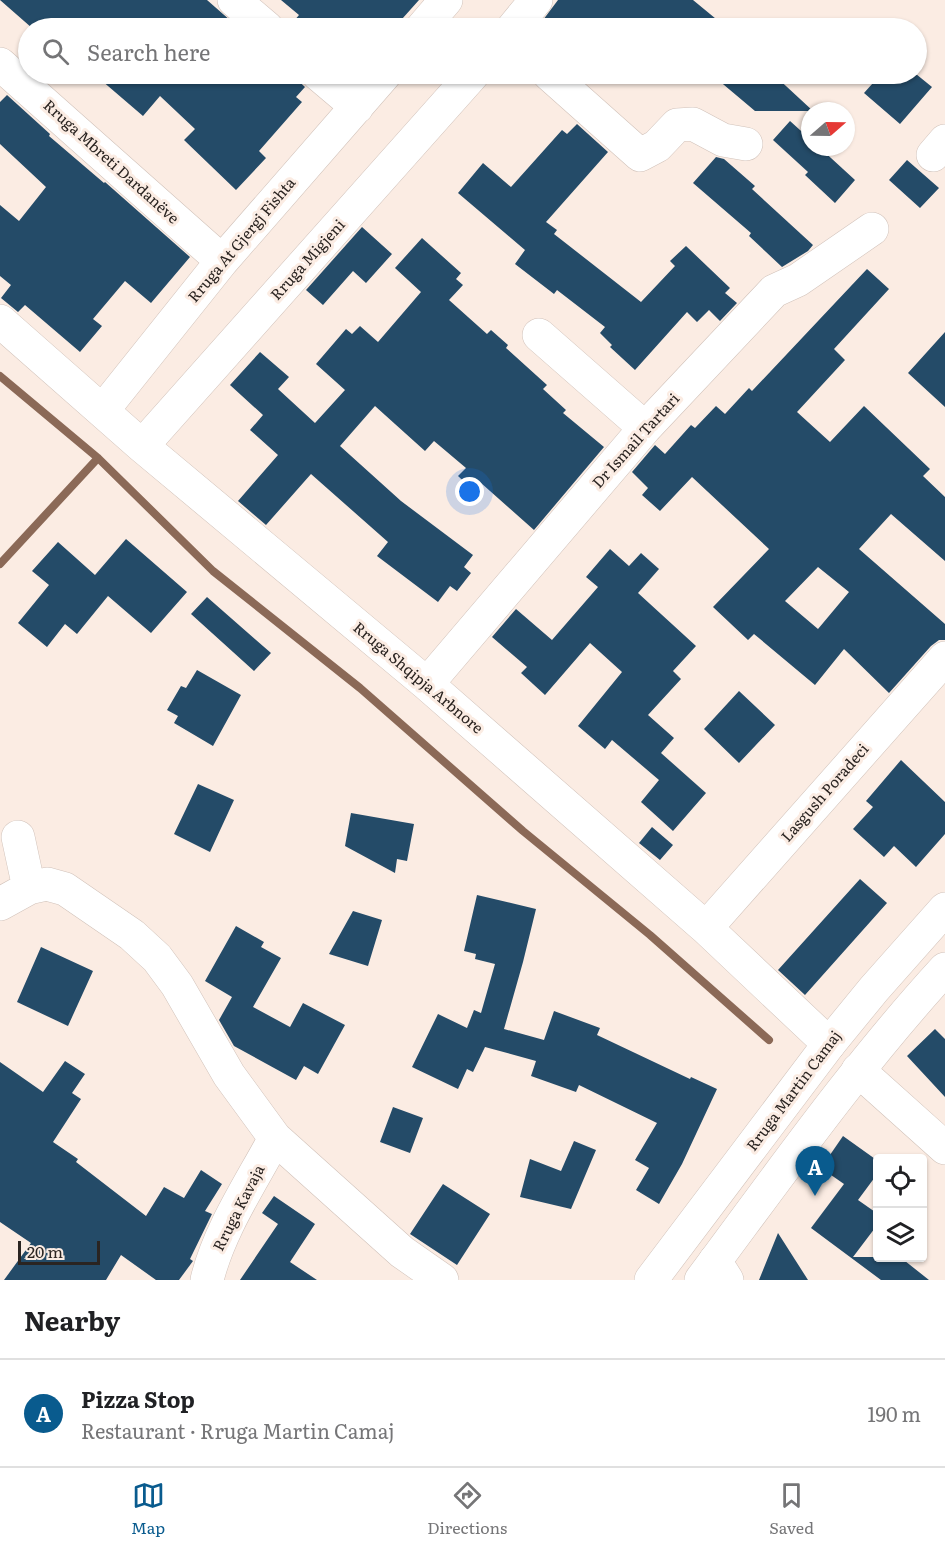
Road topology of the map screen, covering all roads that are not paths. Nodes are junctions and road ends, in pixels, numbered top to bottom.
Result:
1 (234, 0) edge
2 (446, 0) edge
3 (536, 0) edge
4 (255, 18) edge
5 (431, 18) edge
6 (521, 18) edge
7 (0, 64) edge
8 (18, 80) edge
9 (23, 84) edge
10 (330, 84) edge
11 (377, 84) edge
12 (464, 84) edge
13 (560, 84) edge
14 (357, 107) junction
15 (746, 144) dead end
16 (872, 229) dead end
17 (222, 261) junction
18 (0, 321) edge
19 (539, 335) dead end
20 (103, 410) junction
21 (645, 428) junction
22 (142, 446) junction
23 (945, 658) edge
24 (427, 684) junction
25 (18, 837) dead end
26 (29, 888) junction
27 (0, 904) edge
28 (945, 909) edge
29 (706, 928) junction
30 (945, 969) edge
31 (830, 1044) junction
32 (858, 1070) junction
33 (275, 1138) junction
34 (945, 1148) edge
35 (714, 1274) edge
36 (207, 1280) edge
37 (442, 1280) edge
38 (651, 1280) edge

1 - 4 main road
2 - 5 main road
3 - 6 main road
7 - 8 main road, Rruga Mbreti Dardanëve
9 - 17 main road, Rruga Mbreti Dardanëve
10 - 14 main road
11 - 14 main road, Rruga At Gjergj Fishta
12 - 22 main road, Rruga Migjeni
13 - 15 main road
14 - 17 main road, Rruga At Gjergj Fishta
16 - 21 main road, Dr Ismail Tartari
17 - 20 main road, Rruga At Gjergj Fishta
18 - 20 main road, Rruga Shqipja Arbnore
19 - 21 main road
20 - 22 main road, Rruga Shqipja Arbnore
21 - 24 main road, Dr Ismail Tartari
22 - 24 main road, Rruga Shqipja Arbnore
23 - 29 main road, Lasgush Poradeci
24 - 29 main road, Rruga Shqipja Arbnore
25 - 26 main road
26 - 27 main road
26 - 33 main road
28 - 31 main road, Rruga Martin Camaj
29 - 31 main road, Rruga Shqipja Arbnore
30 - 32 main road
31 - 38 main road, Rruga Martin Camaj
32 - 34 main road
32 - 35 main road
33 - 36 main road, Rruga Kavaja
33 - 37 main road

